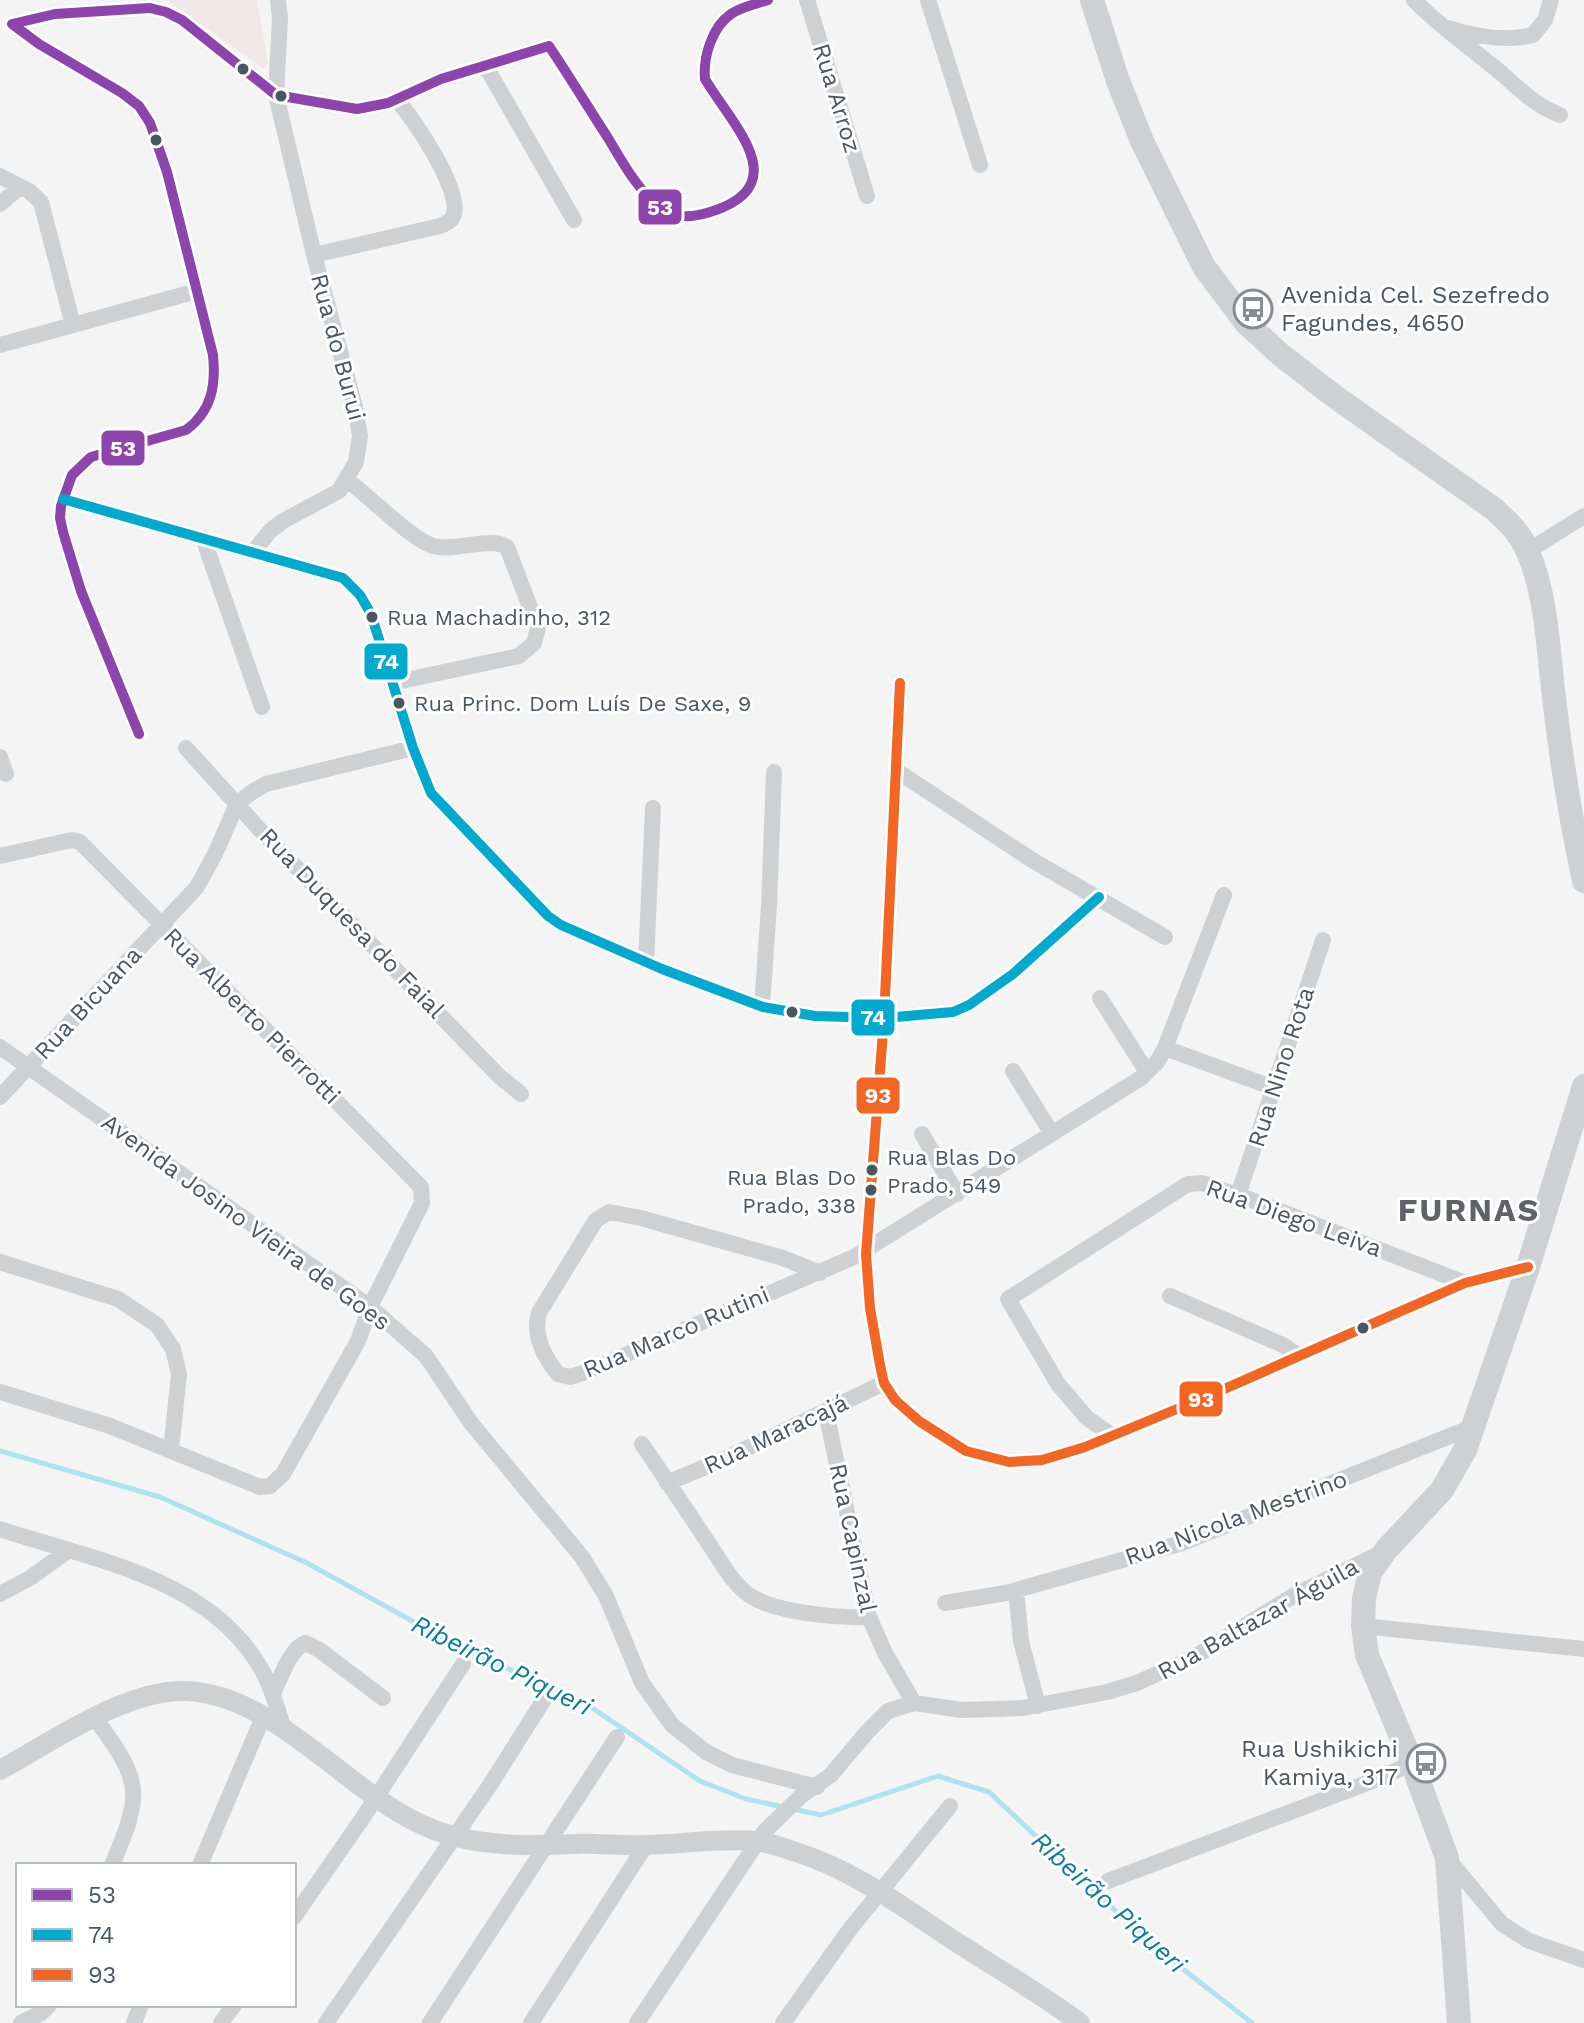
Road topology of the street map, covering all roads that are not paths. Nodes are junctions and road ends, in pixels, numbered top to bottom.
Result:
1 (278, 0) edge
2 (768, 0) edge
3 (807, 0) edge
4 (928, 0) edge
5 (1092, 0) edge
6 (1414, 0) edge
7 (1551, 0) edge
8 (1436, 24) junction
9 (6, 25) edge
10 (485, 65) junction
11 (276, 95) junction
12 (397, 100) junction
13 (1560, 115) dead end
14 (980, 165) dead end
15 (0, 176) edge
16 (20, 187) junction
17 (867, 196) dead end
18 (0, 204) edge
19 (574, 220) dead end
20 (314, 255) junction
21 (197, 291) junction
22 (73, 325) junction
23 (0, 345) edge
24 (347, 480) junction
25 (63, 499) junction
26 (1584, 516) edge
27 (203, 538) junction
28 (1528, 551) junction
29 (253, 552) junction
30 (392, 683) junction
31 (900, 683) dead end
32 (262, 707) dead end
33 (139, 734) dead end
34 (186, 748) dead end
35 (413, 748) junction
36 (0, 757) edge
37 (897, 771) junction
38 (774, 772) dead end
39 (6, 774) dead end
40 (237, 804) junction
41 (653, 808) dead end
42 (0, 856) edge
43 (1584, 881) edge
44 (1224, 895) dead end
45 (1099, 897) junction
46 (161, 924) junction
47 (1165, 937) dead end
48 (1323, 940) dead end
49 (646, 962) junction
50 (1100, 998) dead end
51 (762, 1006) junction
52 (884, 1018) junction
53 (0, 1047) edge
54 (1165, 1048) junction
55 (29, 1066) junction
56 (1013, 1071) dead end
57 (1147, 1072) junction
58 (1584, 1086) edge
59 (1274, 1088) junction
60 (521, 1094) dead end
61 (0, 1097) edge
62 (922, 1134) dead end
63 (1052, 1134) junction
64 (957, 1194) junction
65 (1238, 1195) junction
66 (867, 1247) junction
67 (0, 1262) edge
68 (1528, 1267) junction
69 (820, 1273) junction
70 (1465, 1283) junction
71 (1170, 1296) dead end
72 (370, 1307) junction
73 (1299, 1356) junction
74 (884, 1383) junction
75 (0, 1392) edge
76 (826, 1412) junction
77 (1475, 1426) junction
78 (1113, 1436) junction
79 (642, 1444) dead end
80 (171, 1450) junction
81 (667, 1483) junction
82 (0, 1529) edge
83 (69, 1550) junction
84 (1386, 1550) junction
85 (1016, 1590) junction
86 (0, 1594) edge
87 (945, 1603) dead end
88 (869, 1617) junction
89 (1363, 1626) junction
90 (1584, 1649) edge
91 (463, 1664) dead end
92 (273, 1693) junction
93 (383, 1698) dead end
94 (545, 1698) dead end
95 (914, 1703) junction
96 (1038, 1706) junction
97 (263, 1717) junction
98 (95, 1718) junction
99 (284, 1730) junction
100 (617, 1737) dead end
101 (1412, 1763) junction
102 (0, 1770) edge
103 (817, 1787) junction
104 (377, 1796) junction
105 (950, 1806) dead end
106 (454, 1836) junction
107 (757, 1841) junction
108 (646, 1845) junction
109 (547, 1846) junction
110 (1447, 1858) junction
111 (113, 1863) edge
112 (201, 1863) edge
113 (1108, 1881) dead end
114 (882, 1891) junction
115 (296, 1914) edge
116 (1584, 1960) edge
117 (47, 2007) edge
118 (21, 2023) edge
119 (326, 2023) edge
120 (430, 2023) edge
121 (531, 2023) edge
122 (637, 2023) edge
123 (783, 2023) edge
124 (1080, 2023) edge
125 (1459, 2023) edge

1 - 11 street, Rua do Burui
2 - 10 street
3 - 17 street, Rua Arroz
4 - 14 street
5 - 28 main road
6 - 8 street
7 - 8 street
8 - 13 street
9 - 11 street
9 - 21 street
10 - 12 street
10 - 19 street
11 - 12 street
11 - 20 street, Rua do Burui
12 - 20 street
15 - 16 street
16 - 18 street
16 - 22 street
20 - 24 street, Rua do Burui
21 - 22 street
21 - 25 street
22 - 23 street
24 - 29 street
24 - 30 street
25 - 27 street
25 - 33 street
26 - 28 street
27 - 29 street
27 - 32 street
28 - 43 main road
29 - 30 street
30 - 35 street
31 - 37 street
34 - 40 street, Rua Duquesa do Faial
35 - 40 street
35 - 49 street
36 - 39 street
37 - 45 street
37 - 52 street
38 - 51 street
40 - 46 street, Rua Bicuana
40 - 60 street, Rua Duquesa do Faial
41 - 49 street
42 - 46 street, Rua Alberto Pierrotti
44 - 54 street, Rua Marco Rutini
45 - 47 street
45 - 52 street
46 - 55 street, Rua Bicuana
46 - 72 street, Rua Alberto Pierrotti
48 - 59 street, Rua Nino Rota
49 - 51 street
50 - 57 street
51 - 52 street
52 - 66 street
53 - 55 street, Avenida Josino Vieira de Goes
54 - 57 street, Rua Marco Rutini
54 - 59 street
55 - 61 street, Rua Bicuana
55 - 72 street, Avenida Josino Vieira de Goes
56 - 63 street
57 - 63 street, Rua Marco Rutini
58 - 68 main road
59 - 65 street, Rua Nino Rota
62 - 64 street
63 - 64 street, Rua Marco Rutini
64 - 66 street, Rua Marco Rutini
65 - 70 street, Rua Diego Leiva
65 - 78 street, Rua Diego Leiva
66 - 69 street, Rua Marco Rutini
66 - 74 street
67 - 80 street
68 - 70 street
68 - 77 main road
69 - 69 street, Rua Marco Rutini
70 - 73 street
71 - 73 street
72 - 80 street
72 - 103 street, Avenida Josino Vieira de Goes
73 - 78 street
74 - 76 street, Rua Maracajá
74 - 78 street
75 - 80 street
76 - 81 street, Rua Maracajá
76 - 88 street, Rua Capinzal
77 - 84 main road
77 - 85 street, Rua Nicola Mestrino
79 - 81 street
81 - 88 street
82 - 83 street
83 - 86 street
83 - 92 street
84 - 89 main road
84 - 96 street, Rua Baltazar Águila
85 - 87 street, Rua Nicola Mestrino
85 - 96 street
88 - 95 street, Rua Capinzal
89 - 90 street
89 - 101 main road
91 - 104 street
92 - 93 street
92 - 99 street
94 - 106 street
95 - 96 street, Rua Baltazar Águila
95 - 103 street
97 - 98 street
97 - 99 street
97 - 112 street
98 - 102 street
98 - 111 street
99 - 104 street
100 - 109 street
101 - 110 main road
101 - 113 street
103 - 107 street
104 - 106 street
104 - 115 street
105 - 114 street
106 - 109 street
106 - 119 street
107 - 108 street
107 - 114 street
107 - 122 street
108 - 109 street
108 - 121 street
109 - 120 street
110 - 116 street
110 - 125 main road
114 - 123 street
114 - 124 street
117 - 118 street

